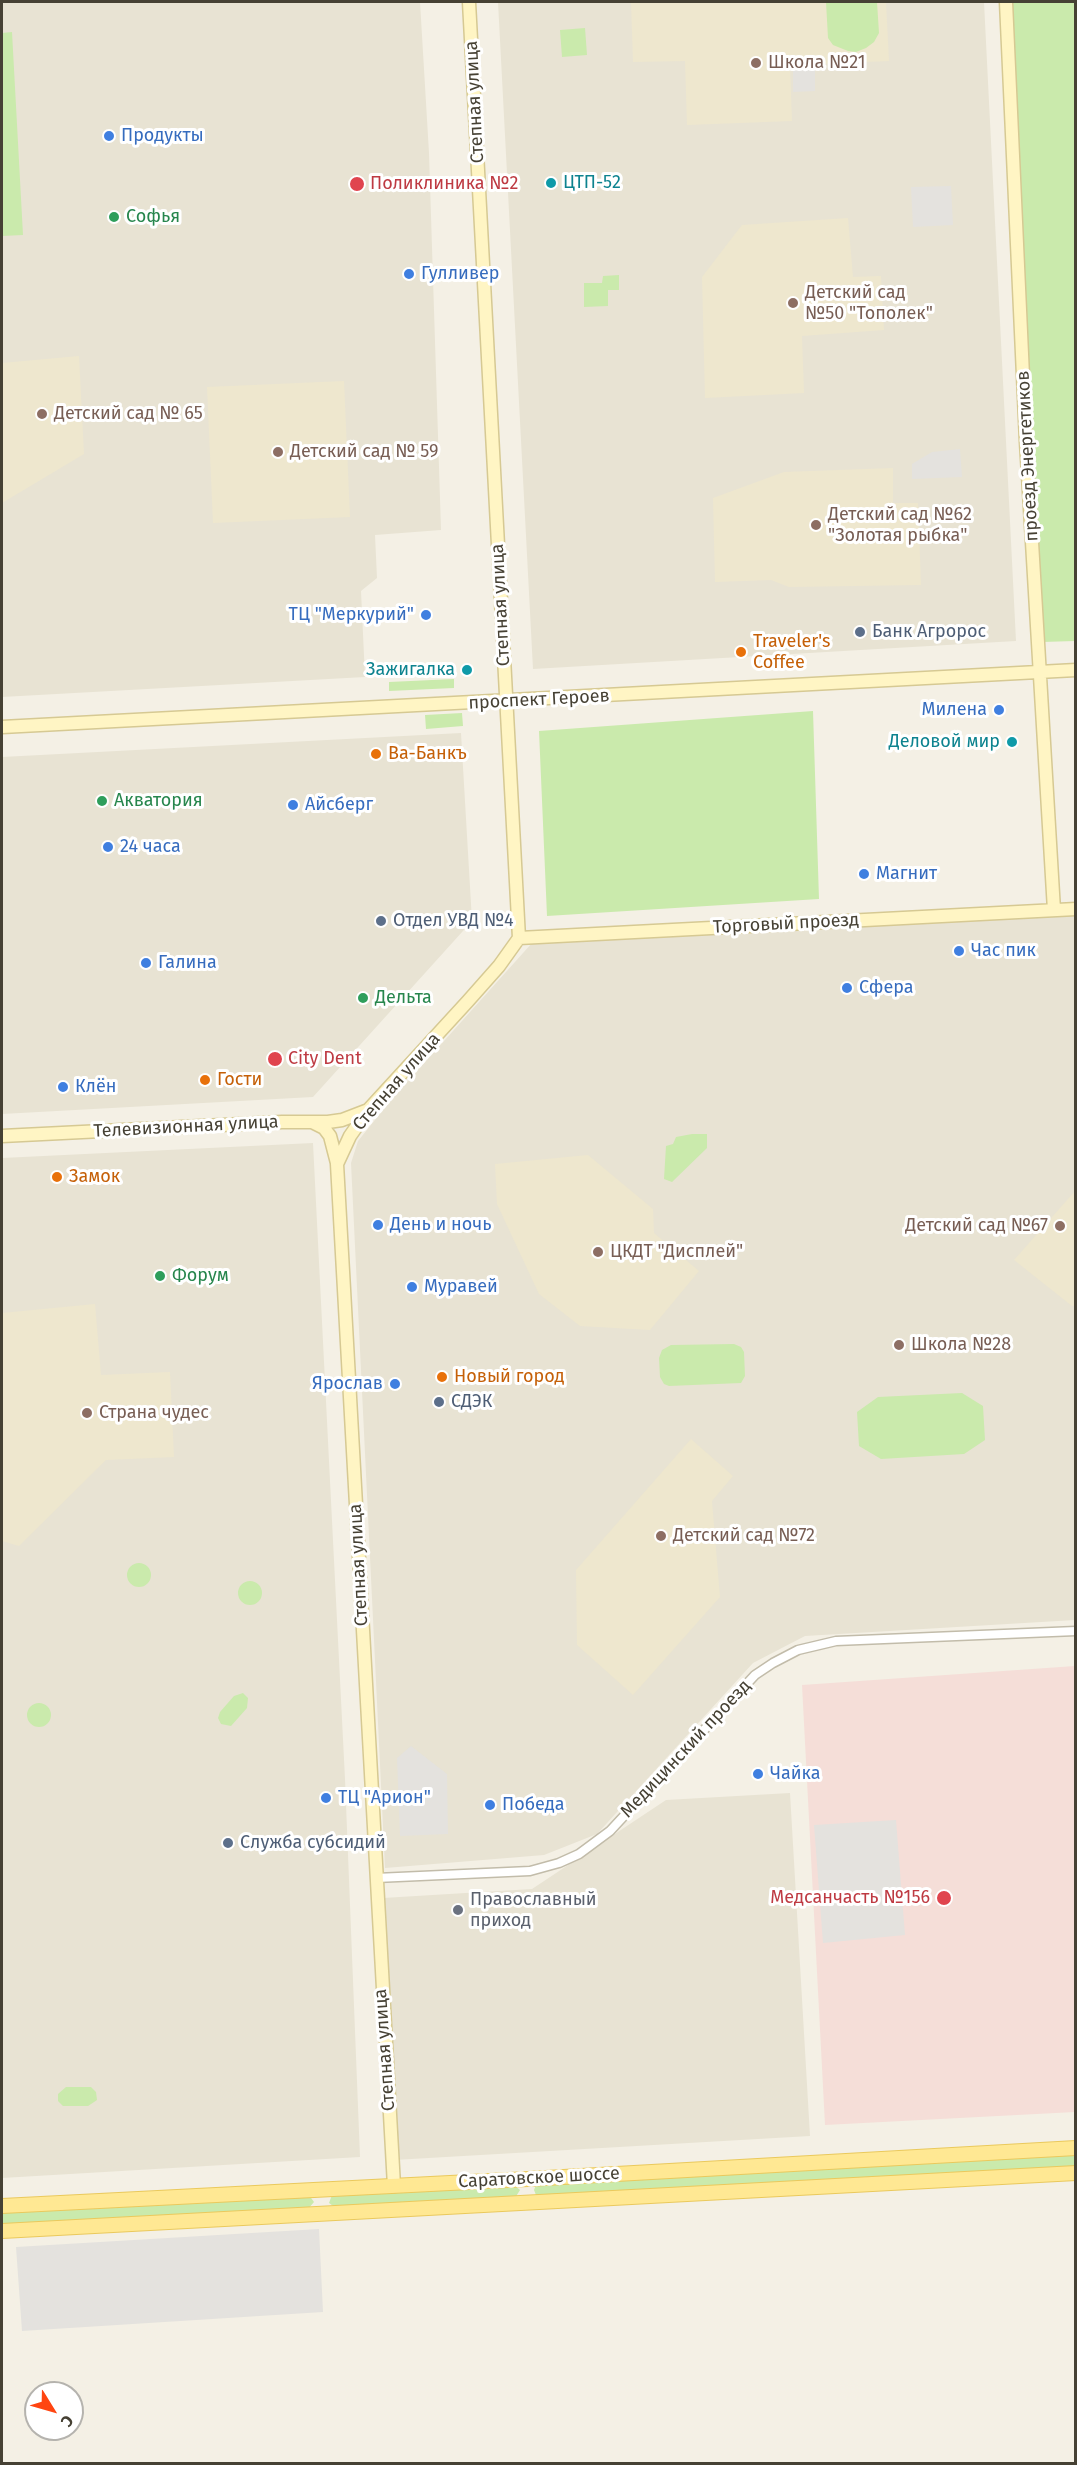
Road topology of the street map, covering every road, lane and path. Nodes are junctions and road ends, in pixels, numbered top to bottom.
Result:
1 (469, 2) edge
2 (1006, 2) edge
3 (1076, 670) edge
4 (1041, 672) junction
5 (506, 702) junction
6 (2, 727) edge
7 (1076, 909) edge
8 (1054, 910) junction
9 (519, 938) junction
10 (369, 1109) junction
11 (311, 1122) junction
12 (2, 1136) edge
13 (337, 1164) junction
14 (1076, 1631) edge
15 (376, 1878) junction
16 (1076, 2148) edge
17 (1076, 2173) edge
18 (528, 2179) junction
19 (394, 2186) junction
20 (322, 2190) junction
21 (529, 2202) junction
22 (2, 2206) edge
23 (324, 2215) junction
24 (2, 2231) edge

1 - 5 street, Степная улица
2 - 4 street, проезд Энергетиков
3 - 4 street, проспект Героев
4 - 5 street, проспект Героев
4 - 8 street, проезд Энергетиков
5 - 6 street, проспект Героев
5 - 9 street, Степная улица
7 - 8 street, Торговый проезд
8 - 9 street, Торговый проезд
9 - 10 street, Степная улица
10 - 11 street, Телевизионная улица
10 - 13 street, Степная улица
11 - 12 street, Телевизионная улица
11 - 13 street
13 - 15 street, Степная улица
14 - 15 street, Медицинский проезд
15 - 19 street, Степная улица
16 - 18 main road, Саратовское шоссе
17 - 21 main road, Саратовское шоссе
18 - 19 main road, Саратовское шоссе
18 - 21 main road
19 - 20 main road, Саратовское шоссе
20 - 22 main road, Саратовское шоссе
20 - 23 main road
21 - 23 main road, Саратовское шоссе
23 - 24 main road, Саратовское шоссе

